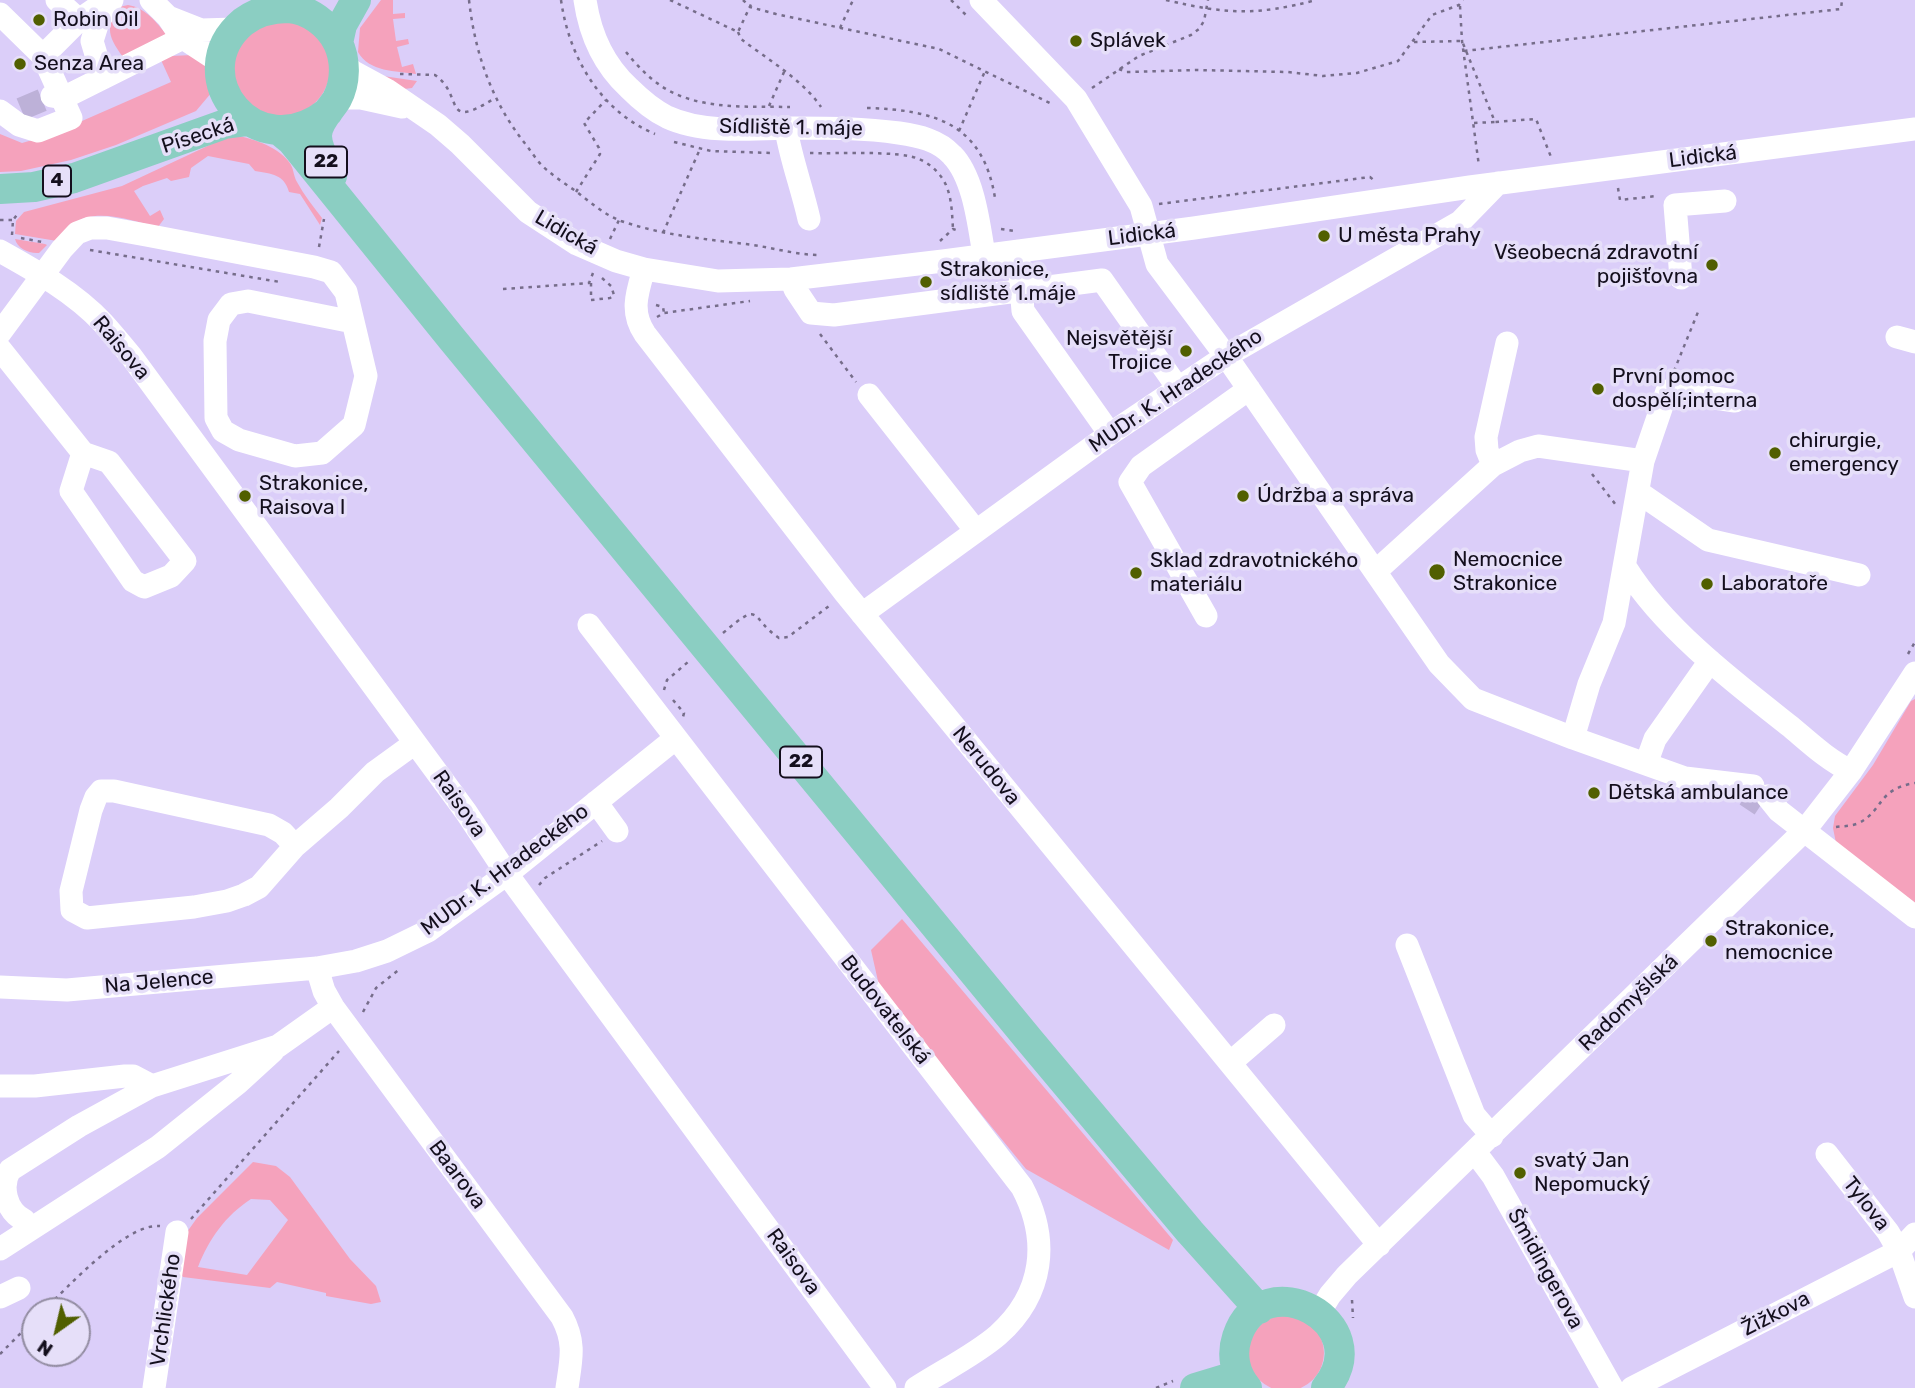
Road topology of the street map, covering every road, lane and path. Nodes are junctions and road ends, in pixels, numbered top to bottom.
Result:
1 (57, 0) edge
2 (110, 0) edge
3 (151, 0) edge
4 (339, 0) edge
5 (356, 0) edge
6 (469, 0) edge
7 (585, 0) edge
8 (670, 0) edge
9 (743, 0) edge
10 (753, 0) edge
11 (853, 0) edge
12 (981, 0) edge
13 (1166, 0) edge
14 (1209, 0) edge
15 (1316, 0) edge
16 (1463, 0) edge
17 (1842, 0) edge
18 (676, 1) edge
19 (1460, 5) junction
20 (750, 7) junction
21 (1207, 10) junction
22 (0, 14) edge
23 (310, 15) junction
24 (168, 17) junction
25 (79, 20) junction
26 (840, 28) junction
27 (235, 29) junction
28 (738, 32) junction
29 (183, 38) junction
30 (1414, 41) junction
31 (1462, 41) junction
32 (1465, 51) junction
33 (341, 53) junction
34 (43, 56) junction
35 (1119, 69) junction
36 (985, 71) junction
37 (784, 72) junction
38 (222, 74) junction
39 (391, 74) dead end
40 (103, 78) junction
41 (495, 98) junction
42 (1076, 99) junction
43 (606, 100) dead end
44 (332, 105) junction
45 (769, 106) dead end
46 (821, 107) dead end
47 (36, 109) edge
48 (418, 112) junction
49 (248, 121) junction
50 (1474, 123) junction
51 (1496, 124) junction
52 (786, 129) junction
53 (1915, 129) edge
54 (959, 131) dead end
55 (281, 132) junction
56 (700, 149) dead end
57 (148, 152) junction
58 (1558, 176) junction
59 (1489, 178) junction
60 (1381, 187) dead end
61 (576, 192) junction
62 (1620, 200) dead end
63 (1725, 201) dead end
64 (1675, 205) junction
65 (1141, 206) junction
66 (348, 211) junction
67 (0, 219) edge
68 (809, 219) dead end
69 (619, 220) junction
70 (3, 221) edge
71 (980, 229) junction
72 (663, 233) junction
73 (1020, 241) junction
74 (938, 244) dead end
75 (827, 255) dead end
76 (985, 255) junction
77 (593, 265) junction
78 (644, 269) junction
79 (41, 275) junction
80 (1681, 278) dead end
81 (791, 279) junction
82 (590, 280) junction
83 (503, 289) dead end
84 (1023, 291) junction
85 (751, 301) dead end
86 (1698, 312) dead end
87 (811, 313) junction
88 (655, 320) dead end
89 (353, 322) junction
90 (0, 333) edge
91 (1507, 343) dead end
92 (0, 349) edge
93 (1226, 356) junction
94 (1178, 388) junction
95 (1249, 389) junction
96 (1667, 391) junction
97 (869, 395) joint
98 (1735, 401) dead end
99 (1110, 434) junction
100 (1575, 451) junction
101 (83, 453) junction
102 (1643, 461) junction
103 (1493, 465) junction
104 (1638, 492) junction
105 (1632, 527) junction
106 (975, 531) junction
107 (1626, 568) junction
108 (1376, 571) junction
109 (1859, 575) dead end
110 (845, 593) junction
111 (862, 614) junction
112 (1206, 616) dead end
113 (742, 617) dead end
114 (589, 625) dead end
115 (1710, 661) junction
116 (1914, 676) edge
117 (676, 738) junction
118 (1573, 738) junction
119 (415, 743) junction
120 (1646, 764) junction
121 (1851, 771) junction
122 (1915, 783) edge
123 (596, 802) junction
124 (1836, 828) dead end
125 (617, 831) dead end
126 (1805, 831) junction
127 (295, 846) junction
128 (507, 874) junction
129 (1915, 917) edge
130 (1407, 945) dead end
131 (402, 967) dead end
132 (317, 968) junction
133 (0, 987) edge
134 (333, 1007) junction
135 (1274, 1025) dead end
136 (351, 1032) junction
137 (278, 1046) junction
138 (252, 1053) junction
139 (1230, 1063) junction
140 (0, 1086) edge
141 (152, 1086) junction
142 (1492, 1136) junction
143 (1475, 1152) junction
144 (1827, 1154) dead end
145 (24, 1220) junction
146 (177, 1232) junction
147 (1915, 1234) edge
148 (0, 1236) edge
149 (1379, 1245) junction
150 (0, 1249) edge
151 (1899, 1251) junction
152 (1352, 1292) dead end
153 (58, 1297) edge
154 (1915, 1297) edge
155 (1259, 1309) junction
156 (1320, 1313) junction
157 (1353, 1326) dead end
158 (21, 1333) edge
159 (0, 1354) edge
160 (1242, 1381) edge
161 (1188, 1382) edge
162 (154, 1388) edge
163 (567, 1388) edge
164 (885, 1388) edge
165 (916, 1388) edge
166 (1156, 1388) edge
167 (1326, 1388) edge
168 (1612, 1388) edge
169 (1632, 1388) edge

1 - 25 street
2 - 25 street
2 - 40 street
3 - 24 street
4 - 23 main road
5 - 33 main road
6 - 41 path
7 - 52 street, Sídliště 1. máje
8 - 18 path
9 - 20 path
10 - 20 path
11 - 26 path
12 - 42 street
13 - 21 path
14 - 21 path
15 - 21 path
16 - 19 path
17 - 32 path
18 - 28 path
19 - 30 path
19 - 31 path
20 - 26 path
20 - 28 path
21 - 35 path
22 - 34 street
23 - 27 main road
23 - 33 main road
24 - 27 street
24 - 29 street
25 - 34 street
26 - 36 path
27 - 38 main road, 4
28 - 37 path
29 - 38 street
29 - 40 street
30 - 31 path
30 - 35 path
31 - 32 path
32 - 50 path
32 - 51 path
33 - 44 main road
33 - 48 street, Lidická
34 - 47 street
35 - 42 path
36 - 42 path
36 - 54 path
37 - 45 path
37 - 46 path
38 - 49 main road
38 - 57 main road, Písecká / 4
39 - 41 path
40 - 47 street
41 - 61 path
42 - 65 street
43 - 61 path
44 - 48 street, Lidická
44 - 55 main road
44 - 66 main road, 22
48 - 77 street, Lidická
49 - 55 main road
49 - 57 main road, Písecká / 4
50 - 51 path
50 - 59 path
51 - 58 path
52 - 68 street
52 - 71 street, Sídliště 1. máje
53 - 58 street, Lidická
55 - 66 main road, 22
56 - 72 path
57 - 70 main road, Písecká / 4
58 - 59 street, Lidická
59 - 73 street, Lidická
59 - 93 street, MUDr. K. Hradeckého
60 - 65 path
61 - 69 path
62 - 64 path
63 - 64 street
64 - 80 street
65 - 93 street
66 - 155 main road, 22
67 - 70 path
69 - 72 path
69 - 77 path
70 - 79 street, Raisova
71 - 73 path
71 - 74 path
71 - 76 street, Sídliště 1. máje
72 - 75 path
73 - 76 street, Lidická
73 - 84 street
76 - 81 street, Lidická
77 - 78 street, Lidická
77 - 82 path
77 - 82 path
78 - 81 street, Lidická
78 - 110 street, Nerudova
79 - 89 street
79 - 90 street
79 - 119 street, Raisova
81 - 87 street
82 - 83 path
84 - 87 street
84 - 94 street
84 - 99 street
85 - 88 path
86 - 96 path
87 - 97 path
89 - 89 street
91 - 103 street
92 - 101 street
93 - 94 street, MUDr. K. Hradeckého
93 - 95 street
94 - 99 street, MUDr. K. Hradeckého
95 - 108 street
95 - 112 street
96 - 98 street
96 - 102 street
97 - 106 street
99 - 106 street, MUDr. K. Hradeckého
100 - 102 street
100 - 103 street
100 - 105 path
101 - 101 street
102 - 104 street
103 - 108 street
104 - 105 street
104 - 109 street
105 - 107 street
106 - 111 street, MUDr. K. Hradeckého
107 - 115 street
107 - 118 street
108 - 118 street
110 - 111 street, Nerudova
110 - 113 path
111 - 139 street, Nerudova
114 - 117 street, Budovatelská
115 - 120 street
115 - 121 street
116 - 121 street, Radomyšlská
117 - 123 street, MUDr. K. Hradeckého
117 - 165 street, Budovatelská
118 - 120 street
119 - 127 street
119 - 128 street, Raisova
120 - 126 street
121 - 126 street, Radomyšlská
122 - 124 path
123 - 125 street
123 - 128 street, MUDr. K. Hradeckého
126 - 129 street
126 - 142 street, Radomyšlská
127 - 127 street
128 - 132 street, MUDr. K. Hradeckého
128 - 164 street, Raisova
130 - 142 street
131 - 136 path
132 - 133 street, Na Jelence
132 - 134 street, Baarova
134 - 136 street, Baarova
134 - 137 street
135 - 139 street
136 - 146 path
136 - 163 street, Baarova
137 - 138 street
137 - 150 street
138 - 141 street
138 - 145 street
139 - 149 street, Nerudova
140 - 141 street
141 - 145 street
142 - 143 street, Radomyšlská
143 - 149 street, Radomyšlská
143 - 168 street, Šmidingerova
144 - 151 street, Tylova
145 - 148 street
146 - 153 path
146 - 162 street, Vrchlického
147 - 151 street, Žižkova
149 - 156 street, Radomyšlská
151 - 154 street, Tylova
151 - 169 street, Žižkova
152 - 157 path
155 - 156 main road
155 - 160 main road
156 - 167 main road
158 - 159 path
160 - 161 main road
161 - 166 path

